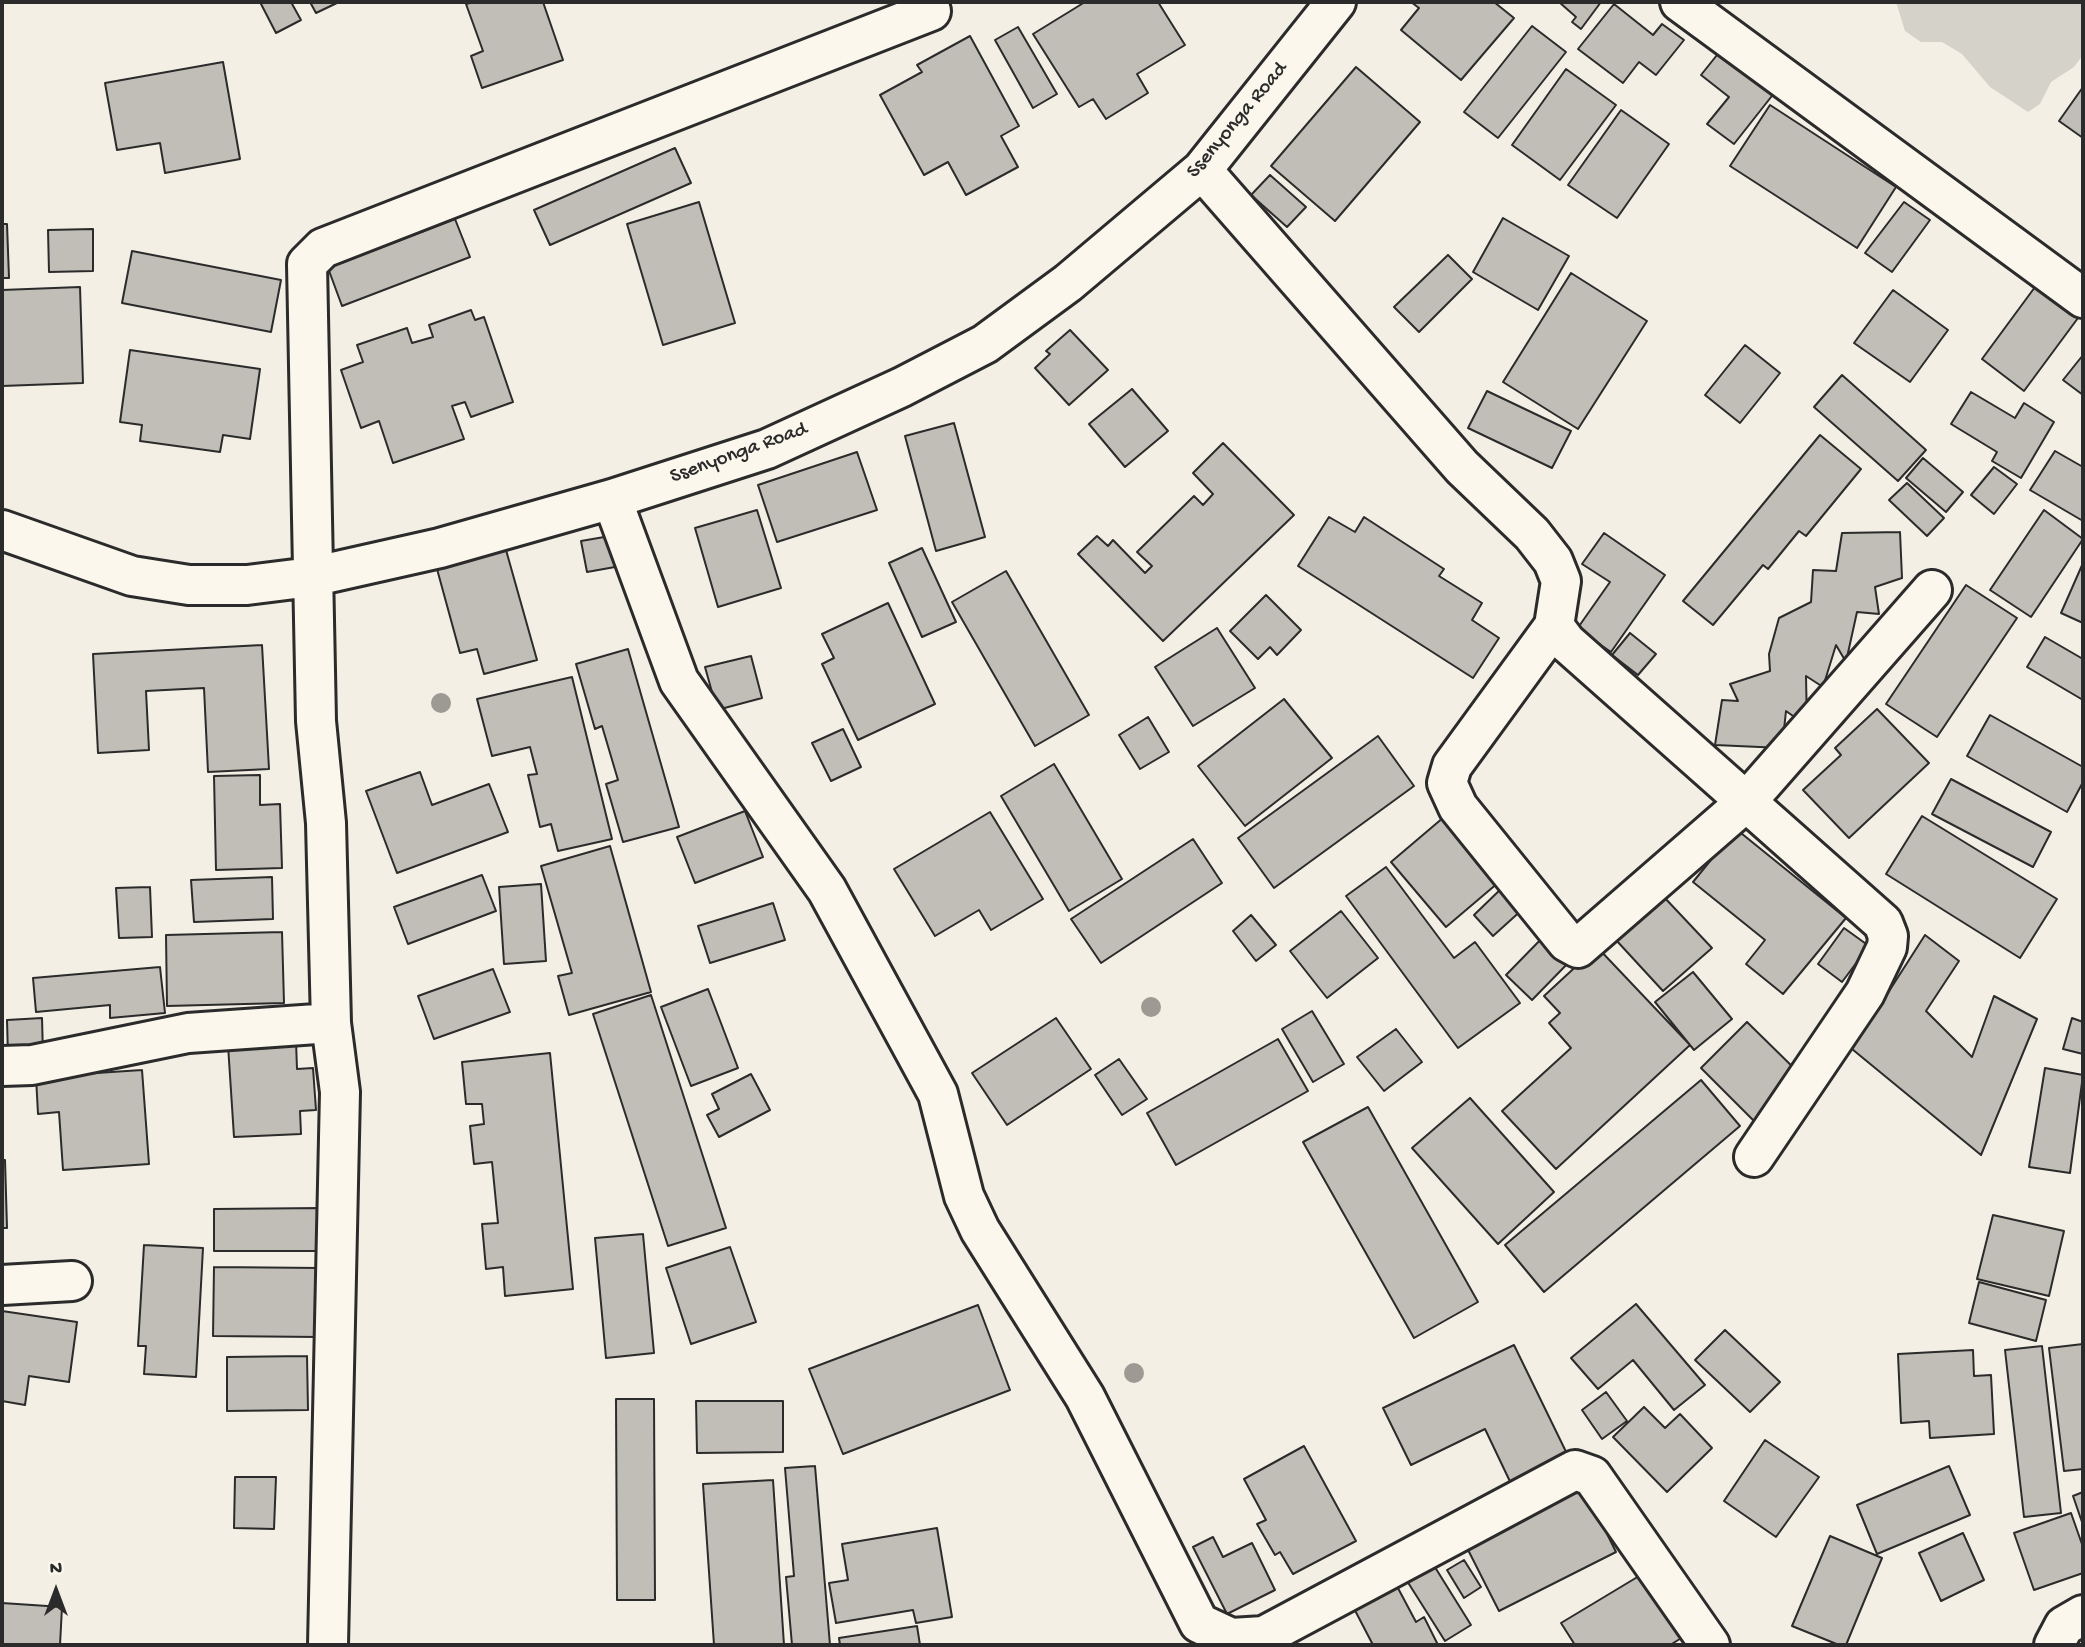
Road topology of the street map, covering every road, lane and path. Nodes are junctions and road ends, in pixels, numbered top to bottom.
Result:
1 (1336, 2) edge
2 (1680, 2) edge
3 (931, 11) dead end
4 (1202, 170) junction
5 (2083, 298) edge
6 (612, 499) junction
7 (2, 530) edge
8 (311, 577) junction
9 (1933, 590) dead end
10 (1555, 626) junction
11 (1746, 802) junction
12 (331, 1023) junction
13 (2, 1066) edge
14 (1754, 1157) dead end
15 (72, 1281) dead end
16 (2, 1285) edge
17 (2083, 1615) edge
18 (328, 1645) edge
19 (1710, 1645) edge
20 (2054, 1645) edge

1 - 4 street, Ssenyonga Road
2 - 5 street
3 - 8 street
4 - 6 street, Ssenyonga Road
4 - 10 street
6 - 8 street, Ssenyonga Road
6 - 19 street
7 - 8 street, Ssenyonga Road
8 - 12 street
9 - 11 street
10 - 11 street
10 - 11 street
11 - 14 street
12 - 13 street
12 - 18 street
15 - 16 street
17 - 20 street

